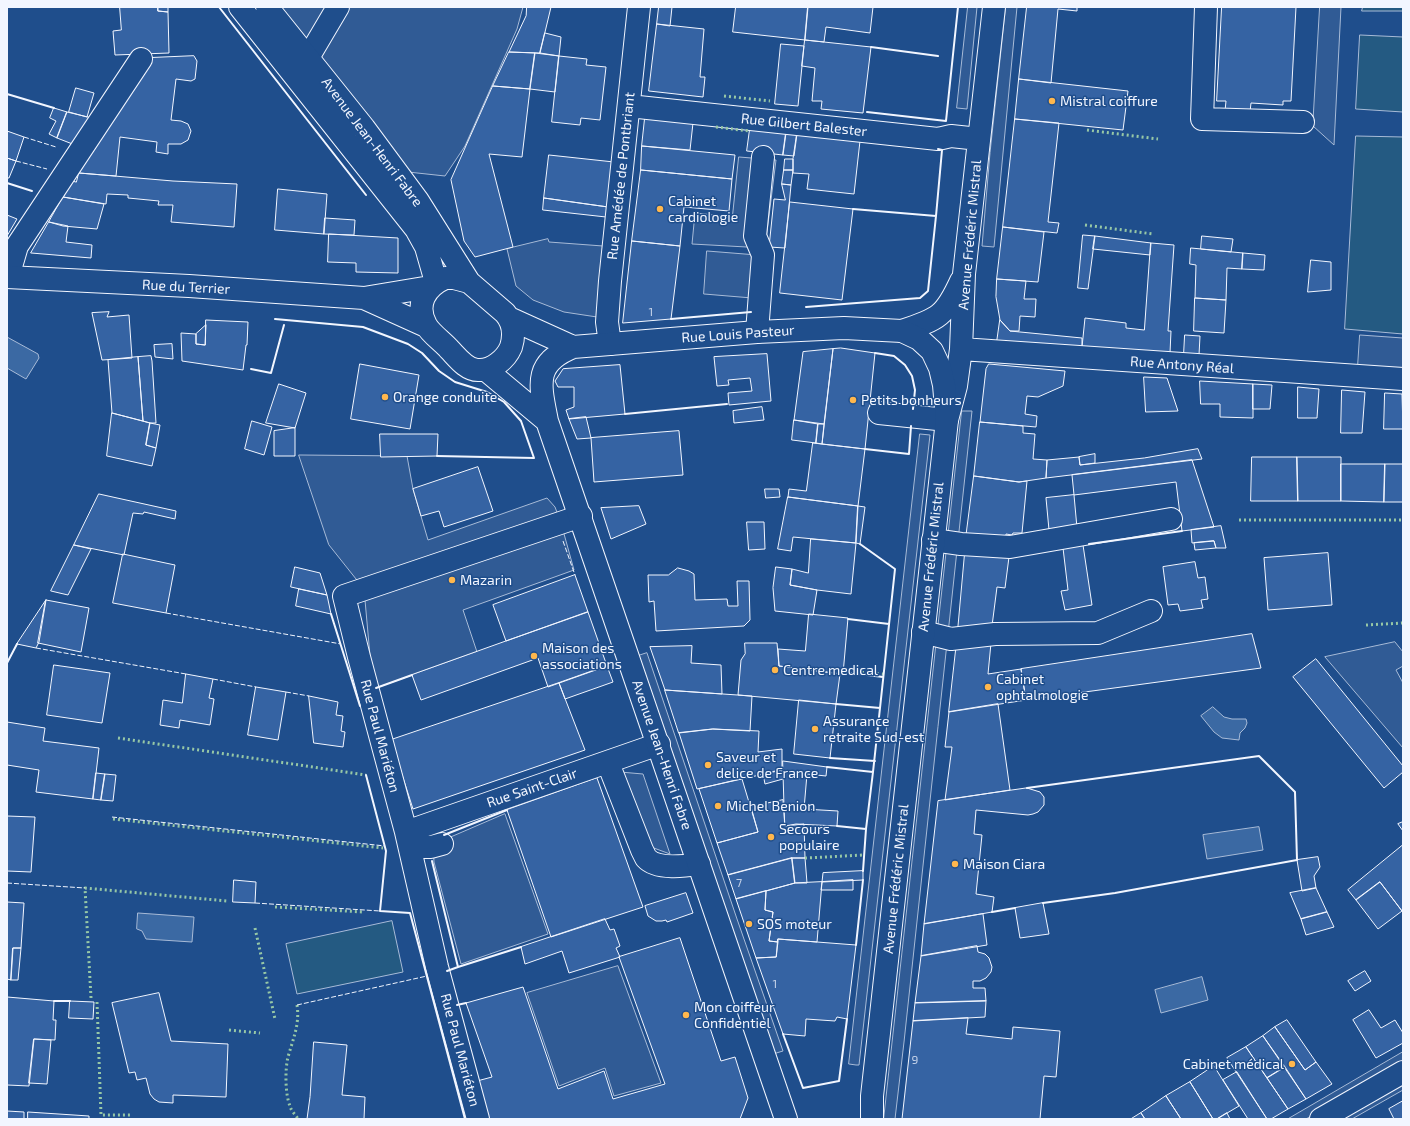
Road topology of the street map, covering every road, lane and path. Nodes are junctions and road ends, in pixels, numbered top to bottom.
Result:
1 (240, 7) edge
2 (268, 7) edge
3 (338, 7) edge
4 (639, 7) edge
5 (994, 7) edge
6 (1206, 7) edge
7 (308, 58) junction
8 (141, 59) dead end
9 (296, 78) junction
10 (629, 106) junction
11 (1303, 122) dead end
12 (979, 139) junction
13 (763, 157) dead end
14 (964, 274) junction
15 (7, 277) edge
16 (469, 282) junction
17 (433, 285) junction
18 (364, 298) junction
19 (509, 318) junction
20 (426, 326) junction
21 (902, 331) junction
22 (757, 332) junction
23 (610, 344) junction
24 (573, 347) junction
25 (961, 349) junction
26 (486, 370) junction
27 (1403, 379) edge
28 (879, 413) dead end
29 (947, 420) junction
30 (548, 421) junction
31 (581, 516) junction
32 (1171, 518) dead end
33 (933, 540) junction
34 (1151, 610) dead end
35 (923, 632) junction
36 (659, 744) junction
37 (608, 763) junction
38 (408, 840) junction
39 (442, 844) dead end
40 (699, 864) junction
41 (1403, 1072) edge
42 (788, 1115) edge
43 (868, 1115) edge
44 (478, 1119) edge
45 (1321, 1119) edge

1 - 9 main road, Avenue Jean-Henri Fabre
2 - 7 main road, Avenue Jean-Henri Fabre
3 - 7 main road
4 - 10 main road, Rue Amédée de Pontbriant
5 - 12 main road, Avenue Frédéric Mistral
6 - 11 main road
7 - 9 main road
7 - 16 main road, Avenue Jean-Henri Fabre
8 - 15 main road
9 - 17 main road, Avenue Jean-Henri Fabre
10 - 12 main road, Rue Gilbert Balester
10 - 23 main road, Rue Amédée de Pontbriant
12 - 14 main road, Avenue Frédéric Mistral
13 - 22 main road
14 - 21 main road, Rue Louis Pasteur
14 - 25 main road, Avenue Frédéric Mistral
15 - 18 main road, Rue du Terrier
16 - 17 main road
16 - 19 main road
17 - 18 main road, Rue du Terrier
17 - 20 main road
18 - 20 main road, Rue du Terrier
19 - 24 main road, Rue Louis Pasteur
19 - 26 main road
20 - 26 main road
21 - 22 main road, Rue Louis Pasteur
21 - 29 main road, Rue Louis Pasteur
22 - 23 main road, Rue Louis Pasteur
23 - 24 main road, Rue Louis Pasteur
24 - 30 main road, Rue Louis Pasteur
25 - 27 main road, Rue Antony Réal
25 - 29 main road, Avenue Frédéric Mistral
26 - 30 main road
28 - 29 main road
29 - 33 main road, Avenue Frédéric Mistral
30 - 31 main road, Avenue Jean-Henri Fabre
31 - 36 main road, Avenue Jean-Henri Fabre
31 - 38 main road, Rue Paul Mariéton
32 - 33 main road
33 - 35 main road, Avenue Frédéric Mistral
34 - 35 main road
35 - 43 main road, Avenue Frédéric Mistral
36 - 37 main road, Rue Saint-Clair
36 - 40 main road, Avenue Jean-Henri Fabre
37 - 38 main road, Rue Saint-Clair
37 - 40 main road
38 - 39 main road
38 - 44 main road, Rue Paul Mariéton
40 - 42 main road, Avenue Jean-Henri Fabre
41 - 45 main road

